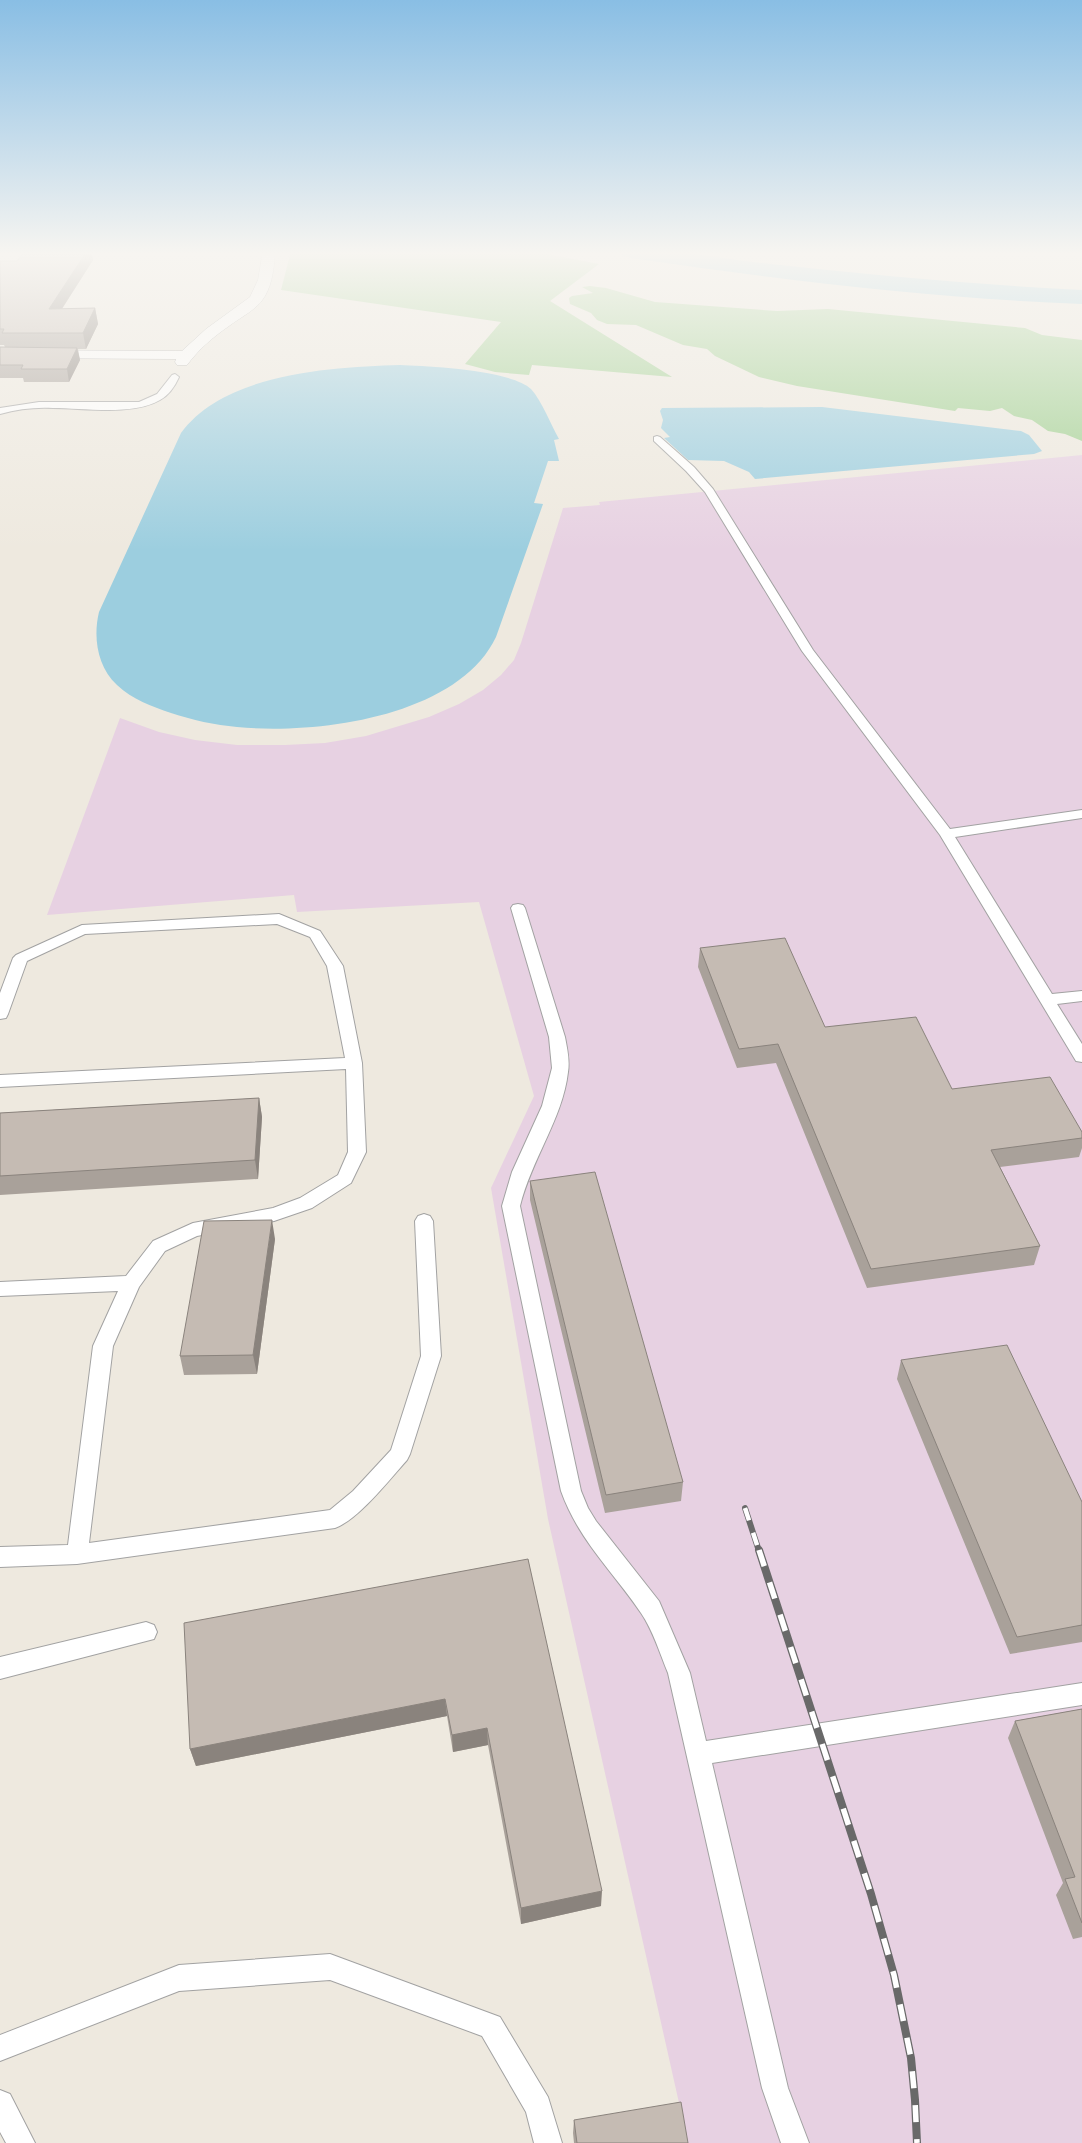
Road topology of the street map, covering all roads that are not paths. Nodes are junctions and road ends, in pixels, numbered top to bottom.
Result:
1 (193, 351) edge
2 (0, 354) edge
3 (175, 377) dead end
4 (0, 411) edge
5 (658, 439) dead end
6 (1082, 814) edge
7 (946, 834) junction
8 (518, 908) dead end
9 (1082, 996) edge
10 (1047, 1000) junction
11 (0, 1014) edge
12 (1082, 1057) edge
13 (354, 1063) junction
14 (0, 1081) edge
15 (424, 1222) dead end
16 (131, 1283) junction
17 (0, 1289) edge
18 (77, 1554) junction
19 (0, 1557) edge
20 (146, 1632) dead end
21 (0, 1668) edge
22 (1082, 1694) edge
23 (698, 1754) junction
24 (0, 2048) edge
25 (0, 2104) edge
26 (21, 2143) edge
27 (548, 2143) edge
28 (795, 2143) edge

1 - 2 street
3 - 4 lane
5 - 7 lane
6 - 7 lane
7 - 10 lane
8 - 23 lane
9 - 10 lane
10 - 12 lane
11 - 13 lane
13 - 14 lane
13 - 16 lane
15 - 18 lane
16 - 17 lane
16 - 18 lane
18 - 19 lane
20 - 21 lane
22 - 23 lane
23 - 28 lane
24 - 27 lane
25 - 26 lane

